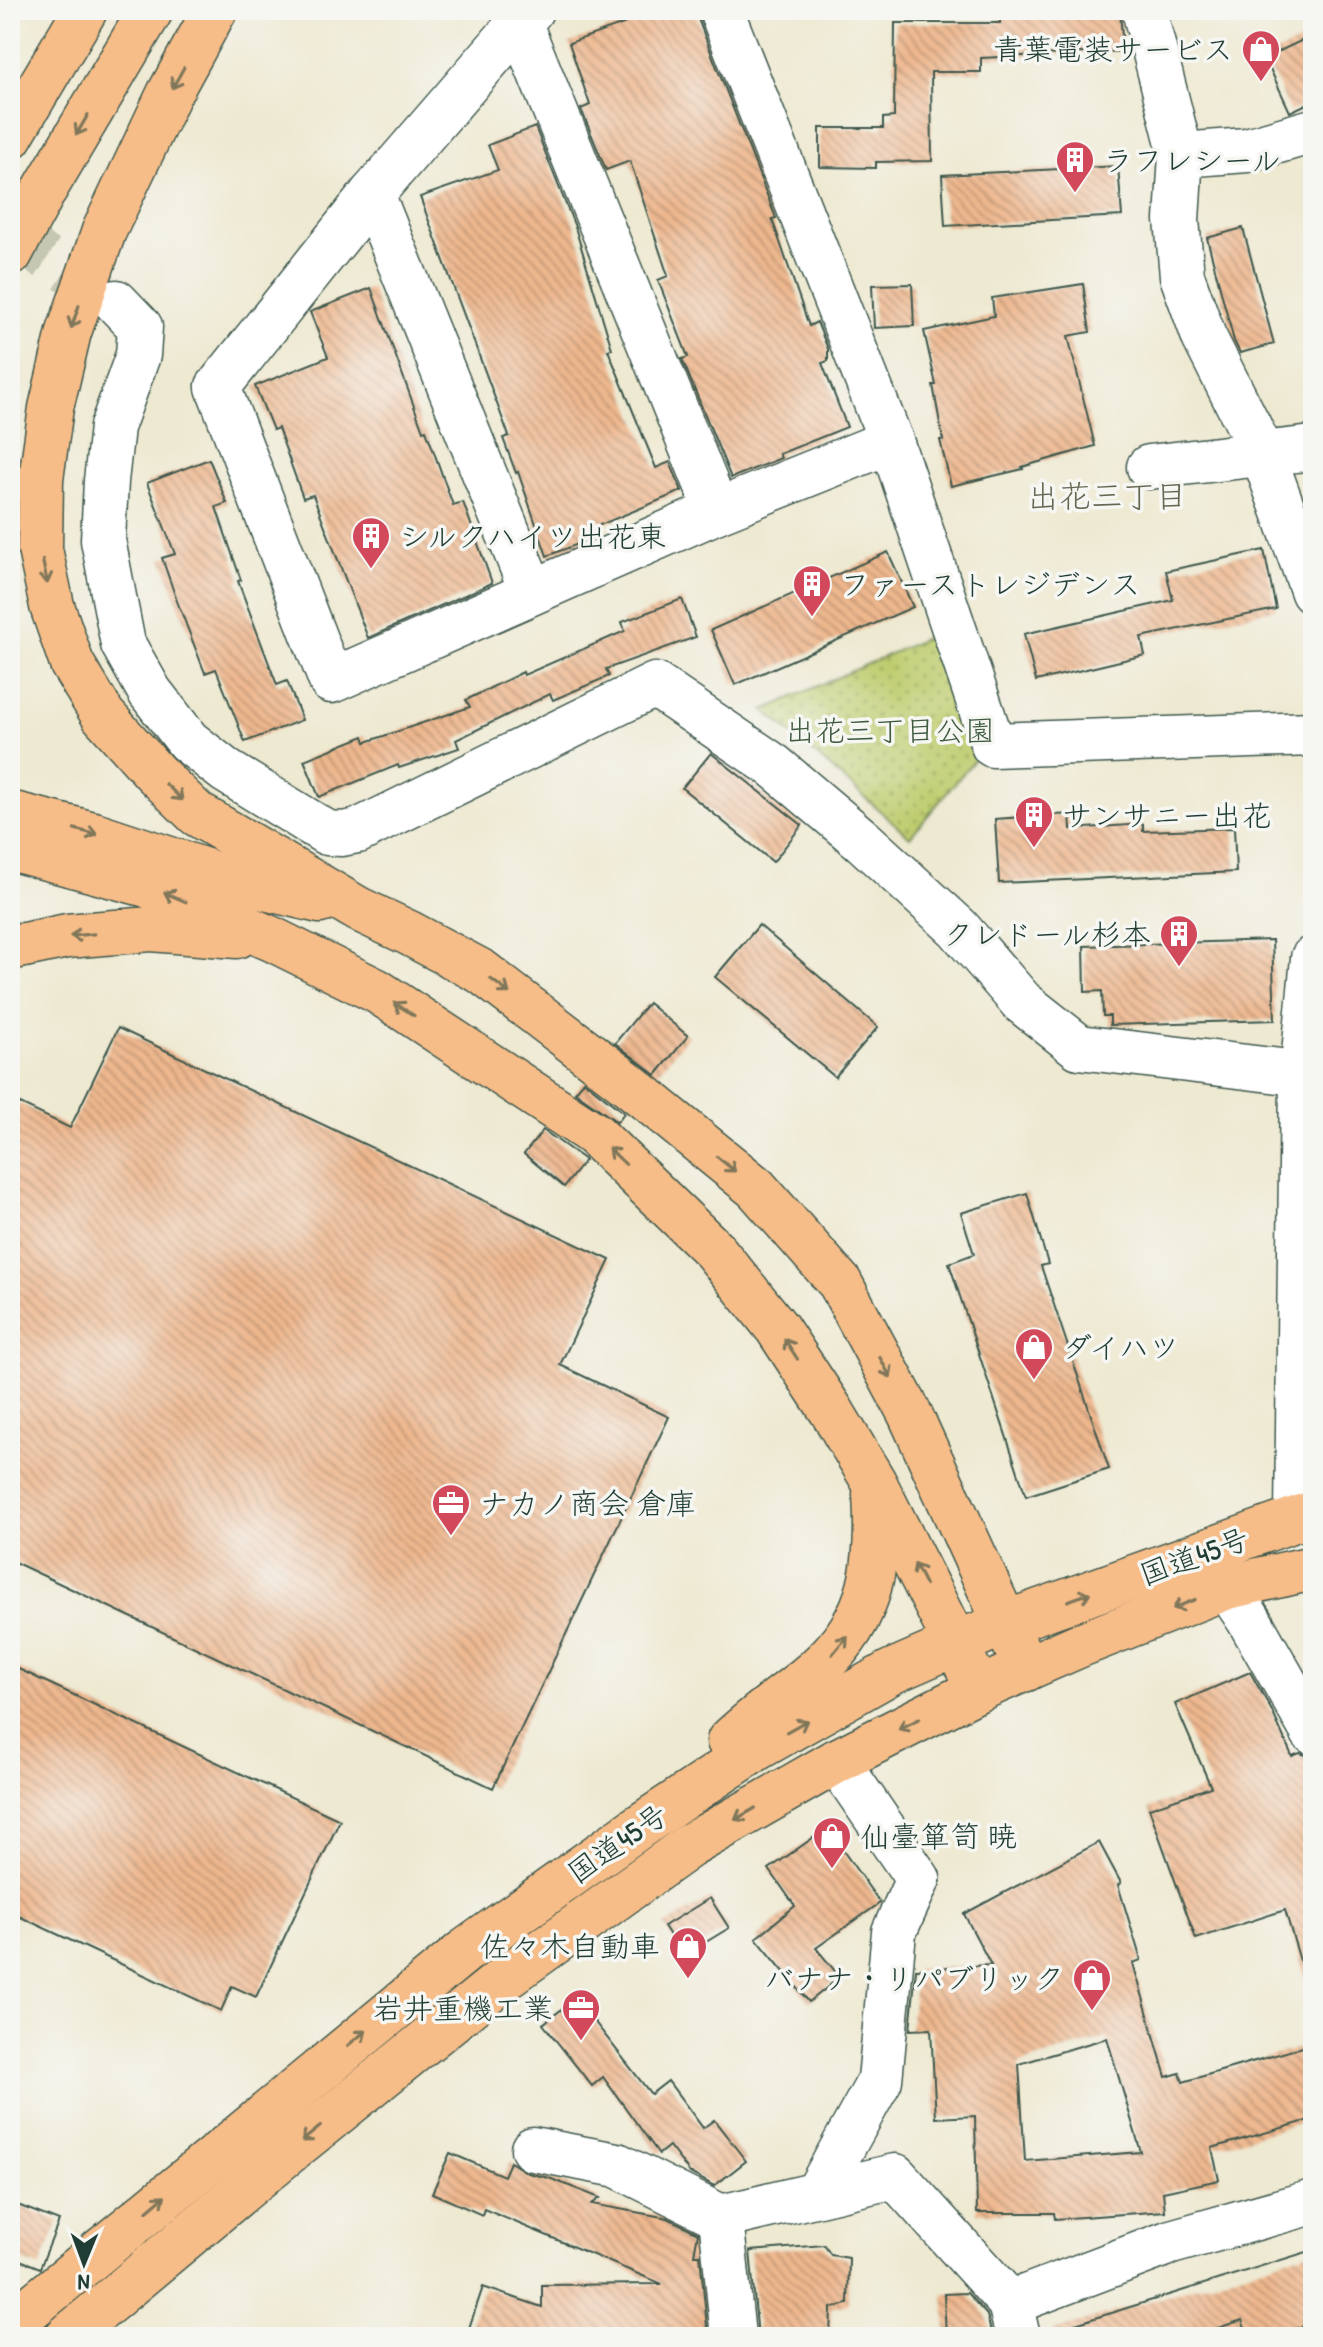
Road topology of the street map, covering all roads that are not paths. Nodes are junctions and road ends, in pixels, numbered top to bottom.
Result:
1 (85, 10) edge
2 (151, 10) edge
3 (215, 10) edge
4 (721, 10) edge
5 (1144, 10) edge
6 (526, 17) edge
7 (1313, 131) edge
8 (10, 137) edge
9 (1181, 155) junction
10 (372, 194) junction
11 (10, 254) edge
12 (116, 302) tunnel mouth
13 (891, 441) junction
14 (1313, 448) edge
15 (1263, 454) junction
16 (1149, 467) dead end
17 (717, 511) junction
18 (532, 592) junction
19 (1313, 592) edge
20 (1313, 734) edge
21 (10, 813) edge
22 (10, 848) edge
23 (358, 909) junction
24 (272, 939) junction
25 (10, 948) edge
26 (1313, 958) edge
27 (1308, 1075) edge
28 (874, 1482) junction
29 (1305, 1516) edge
30 (1313, 1568) edge
31 (1227, 1587) junction
32 (1006, 1623) junction
33 (955, 1644) junction
34 (1026, 1669) junction
35 (979, 1689) junction
36 (1313, 1732) edge
37 (837, 1761) junction
38 (637, 1828) junction
39 (533, 2149) dead end
40 (817, 2194) junction
41 (1313, 2202) edge
42 (721, 2217) junction
43 (1014, 2320) edge
44 (10, 2325) edge
45 (67, 2337) edge
46 (733, 2337) edge

1 - 8 highway
2 -> 11 highway
3 -> 23 highway
4 - 13 street
5 - 9 street
6 - 10 street
6 - 17 street
7 - 9 street
9 - 15 street
10 - 18 street
10 - 18 street
12 - 27 street
13 - 17 street
13 - 20 street
14 - 15 street
15 - 16 street
15 - 19 street
17 - 18 street
21 -> 23 highway
24 -> 22 highway
23 -> 32 highway
24 -> 25 highway
28 -> 24 highway
26 - 27 street
27 - 29 street
33 -> 28 highway
38 -> 28 highway
32 -> 29 highway, 国道45号
30 - 31 highway, 国道45号
31 -> 34 highway, 国道45号
31 - 36 street
32 - 33 highway, 国道45号
32 - 34 highway
33 - 35 highway
38 -> 33 highway, 国道45号
34 - 35 highway, 国道45号
35 -> 37 highway, 国道45号
37 - 40 street
37 -> 45 highway, 国道45号
44 -> 38 highway, 国道45号
39 - 42 street
40 - 42 street
40 - 43 street
41 - 43 street
42 - 46 street

